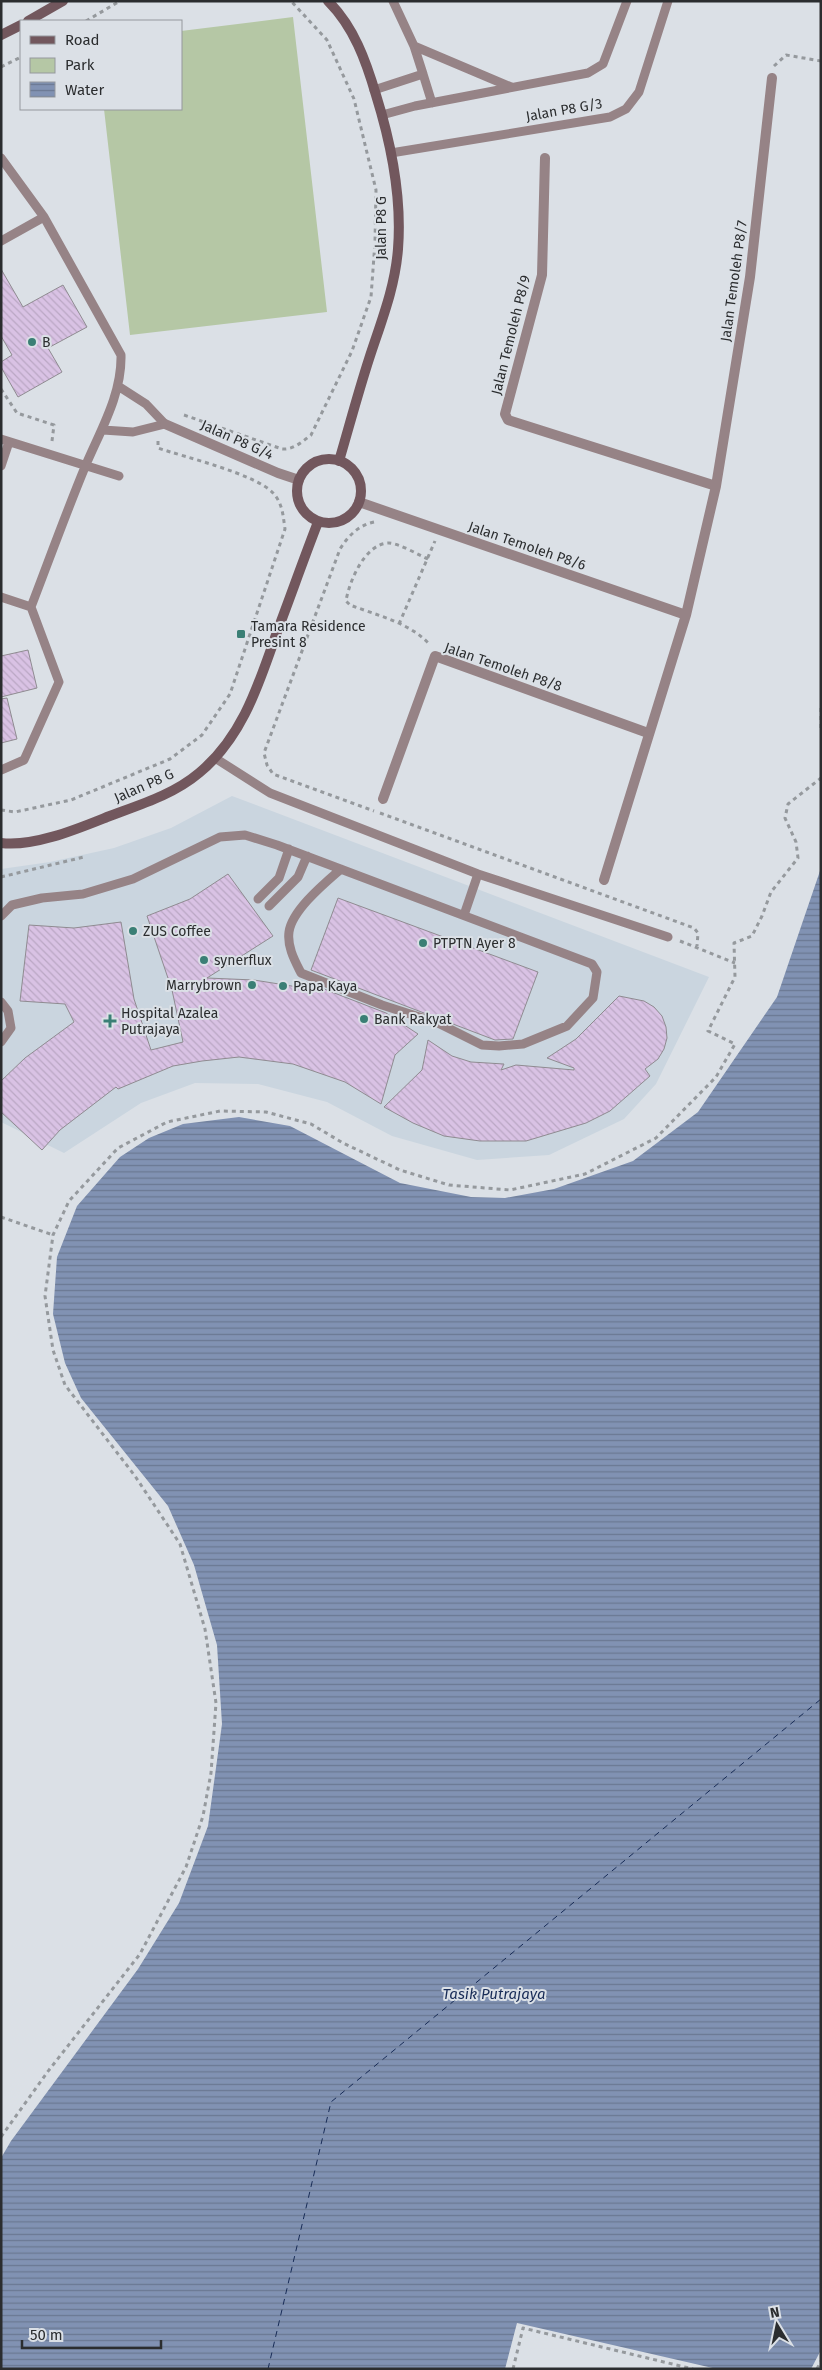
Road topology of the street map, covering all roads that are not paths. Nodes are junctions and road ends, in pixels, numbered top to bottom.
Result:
1 (63, 1) edge
2 (328, 1) edge
3 (393, 1) edge
4 (627, 1) edge
5 (668, 1) edge
6 (30, 20) edge
7 (20, 26) edge
8 (1, 35) edge
9 (414, 46) junction
10 (423, 74) junction
11 (772, 78) road end
12 (511, 88) junction
13 (374, 90) junction
14 (432, 103) junction
15 (382, 115) junction
16 (391, 153) junction
17 (1, 158) edge
18 (546, 158) dead end
19 (44, 217) junction
20 (1, 242) edge
21 (118, 386) junction
22 (166, 424) junction
23 (103, 430) junction
24 (5, 440) edge
25 (340, 461) junction
26 (1, 466) edge
27 (86, 466) junction
28 (119, 476) dead end
29 (299, 480) junction
30 (716, 486) junction
31 (359, 502) junction
32 (318, 522) junction
33 (1, 597) edge
34 (31, 607) junction
35 (686, 615) junction
36 (648, 733) junction
37 (215, 758) junction
38 (1, 770) edge
39 (383, 799) dead end
40 (4, 845) edge
41 (289, 849) junction
42 (307, 856) junction
43 (341, 869) junction
44 (478, 874) junction
45 (604, 880) dead end
46 (258, 899) dead end
47 (269, 906) dead end
48 (464, 915) junction
49 (1, 916) edge
50 (668, 937) road end
51 (1, 1002) edge
52 (1, 1042) edge

1 - 6 street
2 - 13 street, Jalan P8 G
3 - 9 lane
4 - 12 lane
5 - 16 lane, Jalan P8 G/3
7 - 8 street
9 - 10 lane
9 - 12 lane
10 - 13 lane
10 - 14 lane
11 - 30 street, Jalan Temoleh P8/7
12 - 14 lane
13 - 15 street, Jalan P8 G
14 - 15 lane
15 - 16 street, Jalan P8 G
16 - 25 street, Jalan P8 G
17 - 19 lane
18 - 30 street, Jalan Temoleh P8/9
19 - 20 lane
19 - 21 lane
21 - 22 lane
21 - 23 lane
22 - 23 lane
22 - 29 street, Jalan P8 G/4
23 - 27 lane
24 - 26 lane
24 - 27 lane
25 - 29 street
25 - 31 street
27 - 28 lane
27 - 34 lane
29 - 32 street
30 - 35 street, Jalan Temoleh P8/7
31 - 32 street
31 - 35 street, Jalan Temoleh P8/6
32 - 37 street, Jalan P8 G
33 - 34 lane
34 - 38 lane
35 - 36 street, Jalan Temoleh P8/7
36 - 39 street, Jalan Temoleh P8/8
36 - 45 street, Jalan Temoleh P8/7
37 - 40 street, Jalan P8 G
37 - 44 lane
41 - 42 lane
41 - 46 lane
41 - 49 lane
42 - 43 lane
42 - 47 lane
43 - 48 lane
43 - 48 lane
44 - 48 lane
44 - 50 lane
51 - 52 lane

